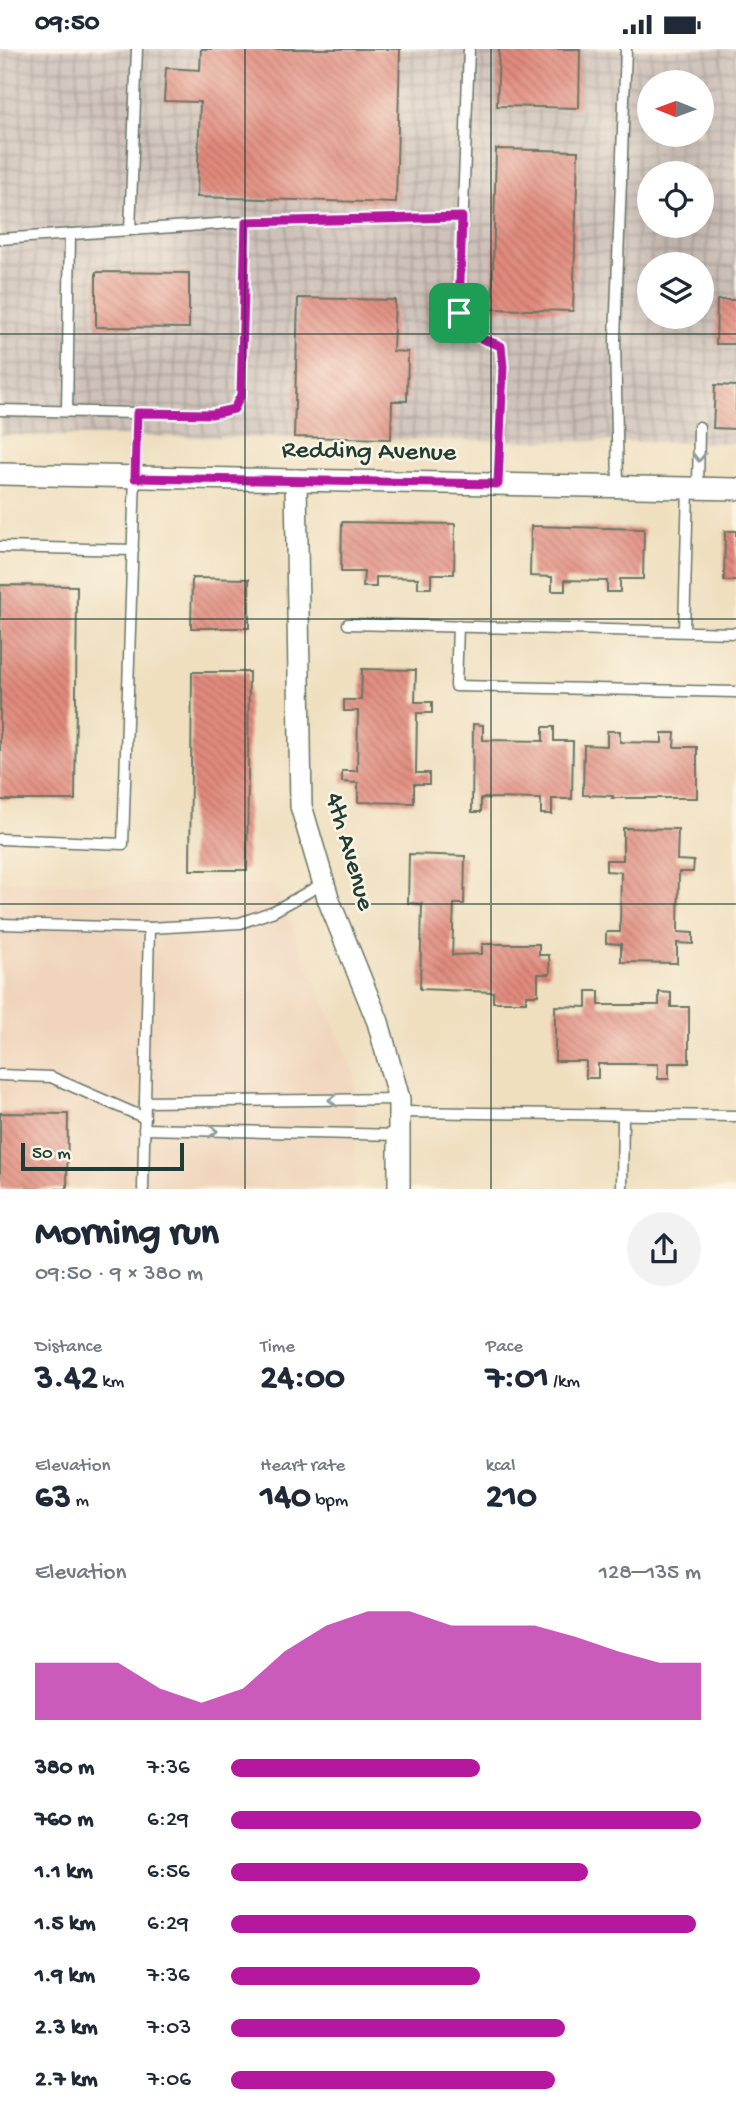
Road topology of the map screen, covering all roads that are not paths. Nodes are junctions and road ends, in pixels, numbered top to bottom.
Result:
1 (137, 49) edge
2 (469, 49) edge
3 (626, 49) edge
4 (462, 217) junction
5 (246, 222) junction
6 (130, 230) junction
7 (71, 234) junction
8 (0, 239) edge
9 (0, 410) edge
10 (67, 411) junction
11 (137, 413) junction
12 (699, 427) dead end
13 (0, 474) edge
14 (135, 478) junction
15 (296, 480) junction
16 (498, 484) junction
17 (618, 486) junction
18 (693, 487) junction
19 (736, 489) edge
20 (0, 547) edge
21 (133, 550) junction
22 (348, 624) dead end
23 (458, 626) junction
24 (684, 631) junction
25 (736, 633) edge
26 (736, 692) edge
27 (0, 839) edge
28 (324, 884) junction
29 (0, 924) edge
30 (149, 928) junction
31 (0, 1075) edge
32 (145, 1102) junction
33 (399, 1106) junction
34 (623, 1115) junction
35 (736, 1116) edge
36 (144, 1123) junction
37 (399, 1135) junction
38 (143, 1188) edge
39 (399, 1188) edge
40 (622, 1188) edge

1 - 6 lane
2 - 4 lane
3 - 17 lane
4 - 5 lane
4 - 16 lane
5 - 6 lane
5 - 11 lane
6 - 7 lane
7 - 8 lane
7 - 10 lane
9 - 10 lane
10 - 11 lane
11 - 14 lane
12 -> 18 lane
13 - 14 street, Redding Avenue
14 - 15 street, Redding Avenue
14 - 21 lane
15 - 16 street, Redding Avenue
15 - 28 street, 4th Avenue
16 - 17 street, Redding Avenue
17 - 18 street, Redding Avenue
18 - 19 street, Redding Avenue
18 - 24 lane
20 - 21 lane
21 - 27 lane
22 - 23 lane
23 - 24 lane
23 - 26 lane
24 - 25 lane
28 - 30 lane
28 - 33 street, 4th Avenue
29 - 30 lane
30 - 32 lane
31 - 36 lane
33 -> 32 lane
32 - 36 lane
33 - 34 lane
33 - 37 street, 4th Avenue
34 - 35 lane
34 - 40 lane
36 -> 37 lane
36 - 38 lane
37 - 39 street, 4th Avenue

